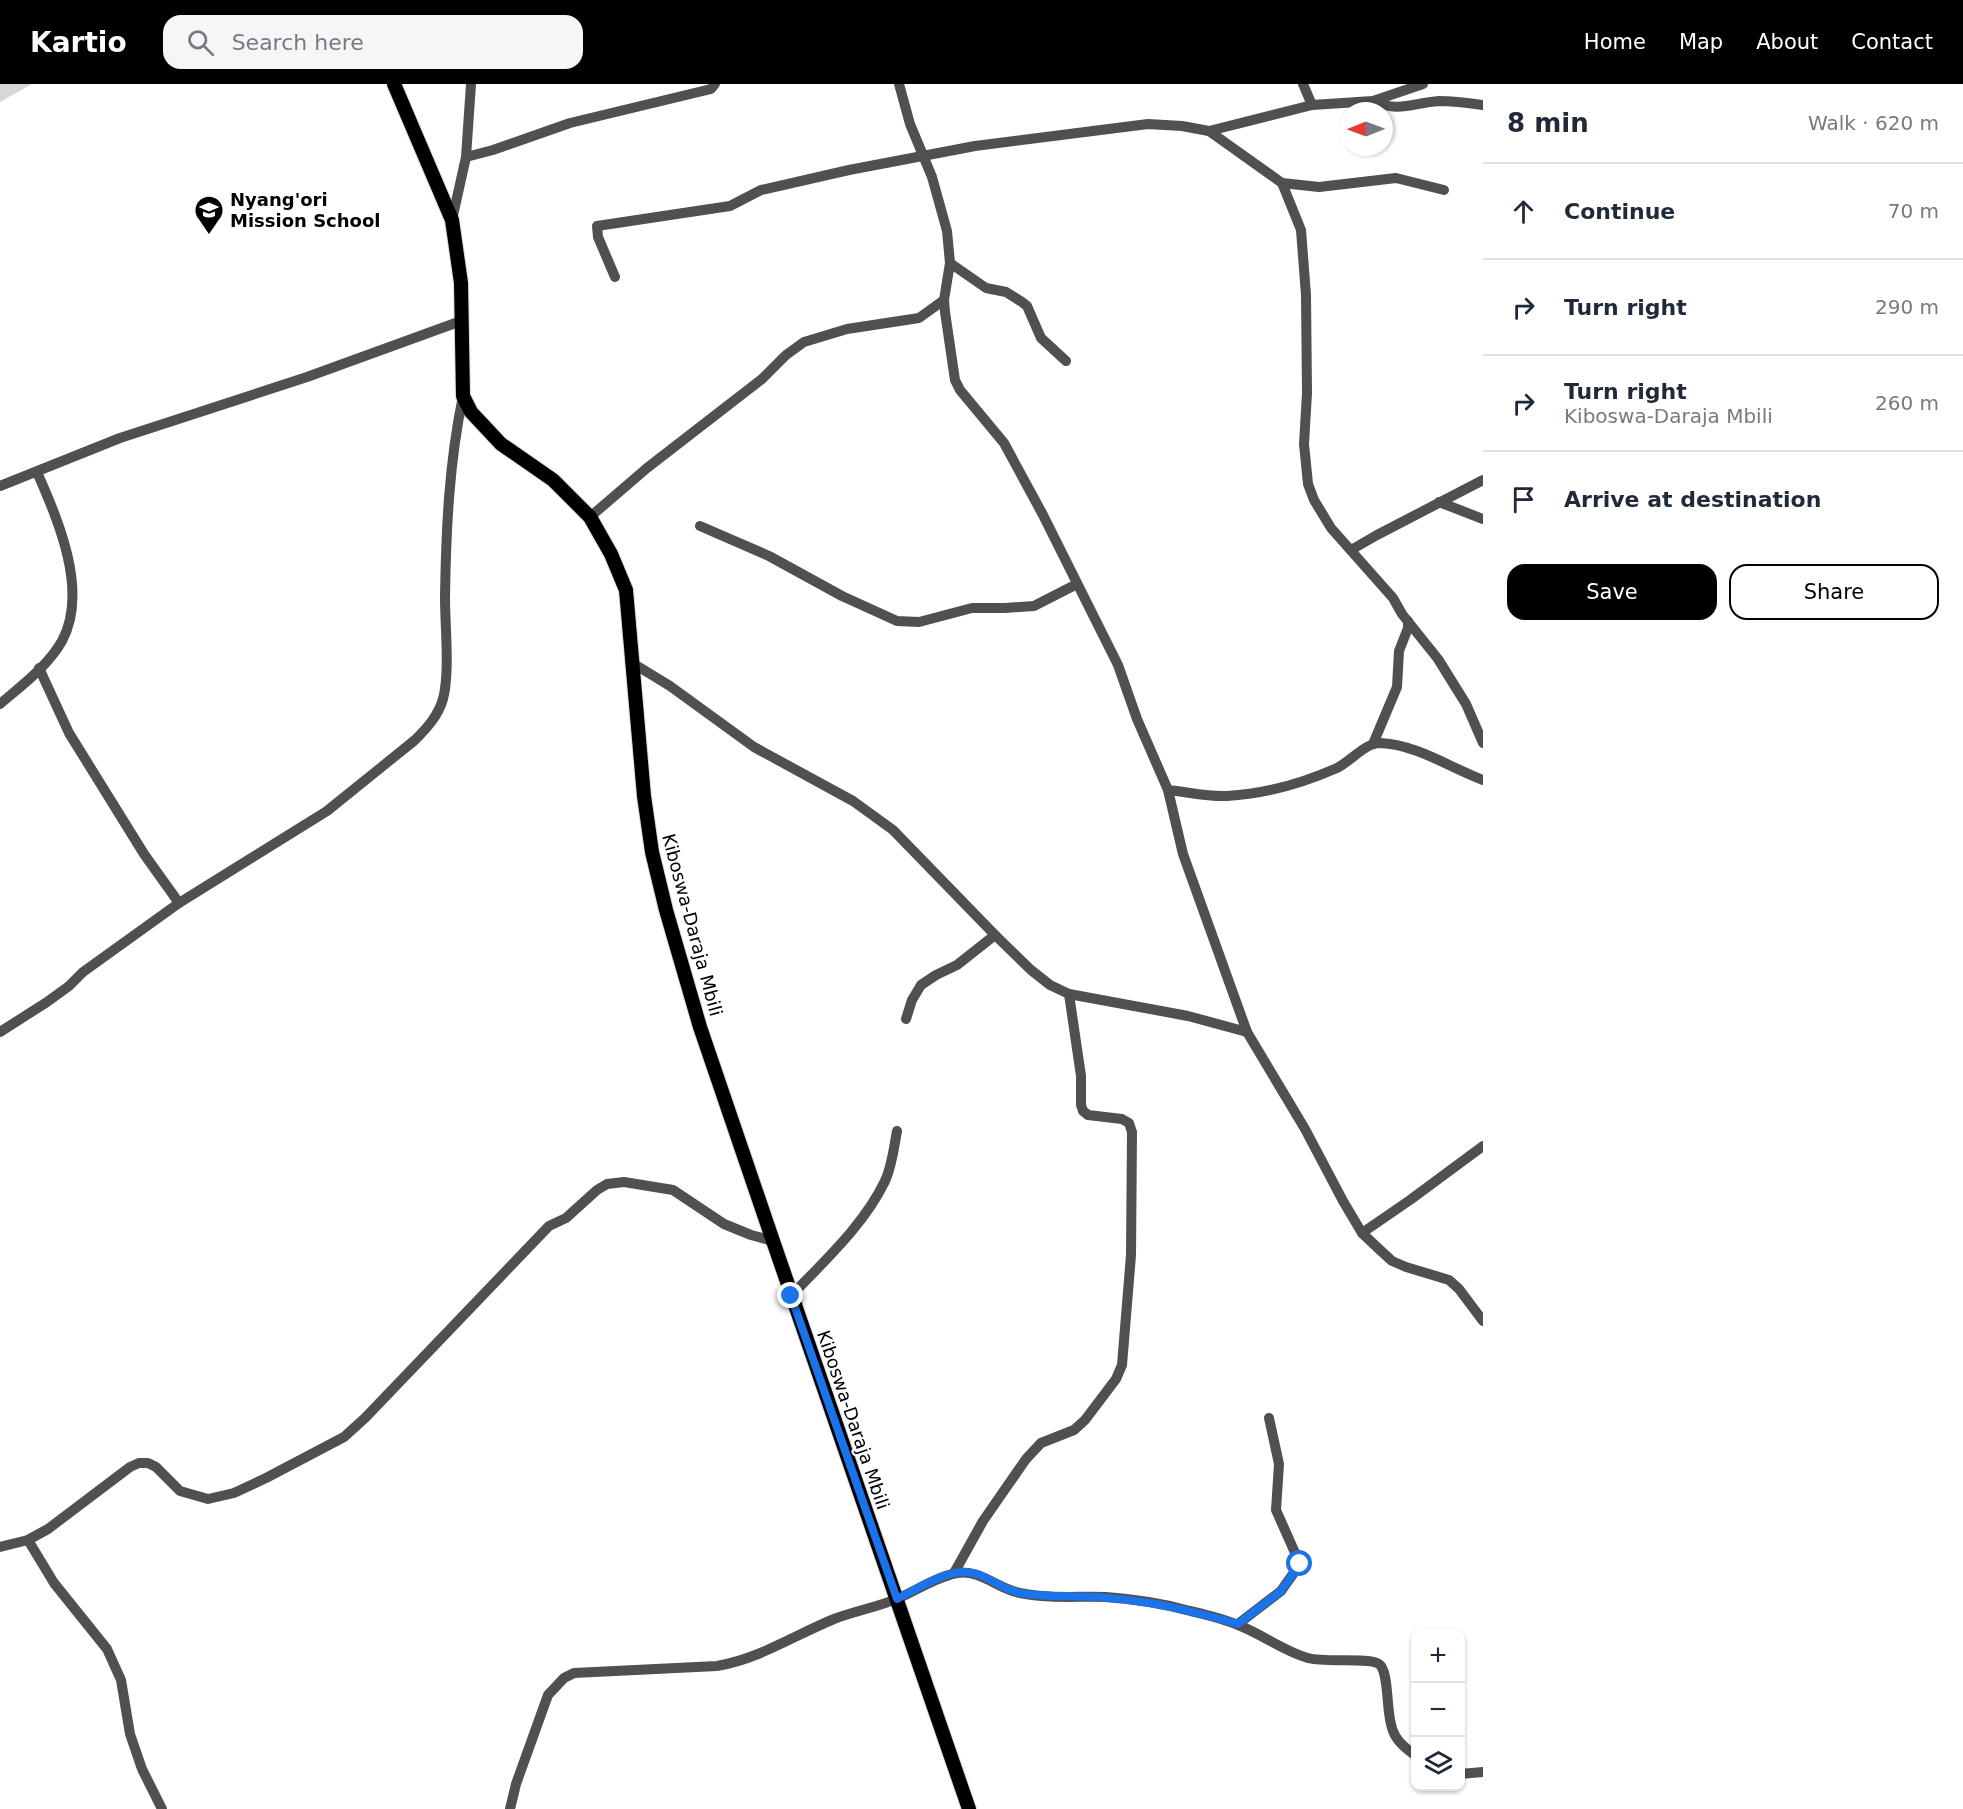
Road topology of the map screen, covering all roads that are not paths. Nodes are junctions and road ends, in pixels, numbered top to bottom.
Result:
1 (394, 84) edge
2 (471, 84) edge
3 (715, 84) edge
4 (899, 84) edge
5 (1303, 84) edge
6 (1423, 84) edge
7 (1373, 102) edge
8 (1339, 104) edge
9 (1312, 105) junction
10 (1483, 105) edge
11 (1393, 108) edge
12 (1209, 131) junction
13 (922, 156) junction
14 (466, 157) junction
15 (1282, 183) junction
16 (1444, 190) dead end
17 (452, 220) junction
18 (950, 263) junction
19 (615, 277) dead end
20 (944, 300) junction
21 (461, 321) junction
22 (1066, 361) dead end
23 (463, 396) junction
24 (37, 472) junction
25 (1483, 480) edge
26 (0, 486) edge
27 (1439, 502) junction
28 (590, 517) junction
29 (1483, 519) edge
30 (700, 526) dead end
31 (1351, 550) junction
32 (1077, 584) junction
33 (1408, 621) junction
34 (634, 664) junction
35 (39, 668) junction
36 (0, 704) edge
37 (1483, 743) edge
38 (1373, 744) junction
39 (1481, 776) edge
40 (1168, 790) junction
41 (179, 903) junction
42 (995, 935) junction
43 (1069, 994) junction
44 (906, 1019) dead end
45 (0, 1032) edge
46 (1247, 1032) junction
47 (897, 1131) dead end
48 (1483, 1146) edge
49 (1362, 1233) junction
50 (772, 1241) junction
51 (791, 1296) junction
52 (1483, 1321) edge
53 (1269, 1418) dead end
54 (28, 1540) junction
55 (0, 1547) edge
56 (954, 1573) junction
57 (897, 1599) junction
58 (1238, 1624) junction
59 (1411, 1751) edge
60 (1483, 1772) edge
61 (1465, 1774) edge
62 (162, 1809) edge
63 (510, 1809) edge
64 (969, 1809) edge

1 - 17 main road
2 - 14 street
3 - 14 street
4 - 13 street
5 - 9 street
6 - 7 street
8 - 9 street
9 - 12 street
10 - 11 street
12 - 13 street
12 - 15 street
13 - 18 street
13 - 19 street
14 - 17 street
15 - 16 street
15 - 31 street
17 - 21 main road
18 - 20 street
18 - 22 street
20 - 28 street
20 - 32 street
21 - 23 main road
21 - 24 street
23 - 28 main road, Kiboswa-Daraja Mbili
23 - 41 street
24 - 26 street
24 - 35 street
25 - 27 street
27 - 29 street
27 - 31 street
28 - 34 main road, Kiboswa-Daraja Mbili
30 - 32 street
31 - 33 street
32 - 40 street
33 - 37 street
33 - 38 street
34 - 42 street
34 - 50 main road, Kiboswa-Daraja Mbili
35 - 36 street
35 - 41 street
38 - 39 street
38 - 40 street
40 - 46 street
41 - 45 street
42 - 43 street
42 - 44 street
43 - 46 street
43 - 56 street
46 - 49 street
47 - 51 street
48 - 49 street
49 - 52 street
50 - 51 main road, Kiboswa-Daraja Mbili
50 - 54 street
51 - 57 main road, Kiboswa-Daraja Mbili
53 - 58 street
54 - 55 street
54 - 62 street
56 - 57 street
56 - 58 street
57 - 63 street
57 - 64 main road, Kiboswa-Daraja Mbili
58 - 59 street
60 - 61 street

